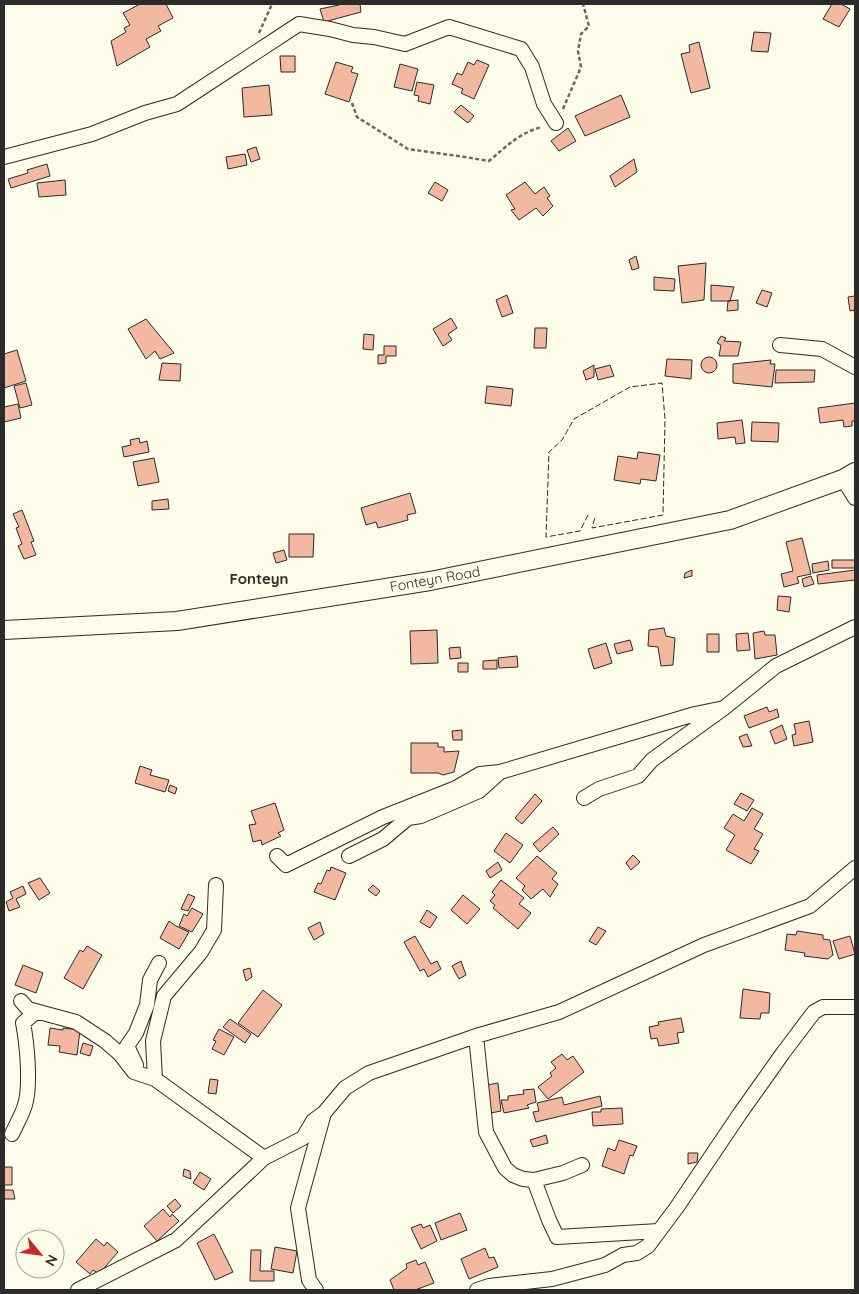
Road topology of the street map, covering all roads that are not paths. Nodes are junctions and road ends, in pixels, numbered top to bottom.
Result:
1 (556, 122) road end
2 (4, 157) edge
3 (780, 345) dead end
4 (855, 366) edge
5 (849, 476) edge
6 (855, 498) edge
7 (855, 627) edge
8 (4, 630) edge
9 (724, 708) junction
10 (500, 772) junction
11 (584, 798) dead end
12 (277, 856) dead end
13 (349, 856) dead end
14 (855, 868) edge
15 (216, 885) dead end
16 (159, 963) dead end
17 (21, 1001) dead end
18 (855, 1007) edge
19 (36, 1012) junction
20 (476, 1036) junction
21 (155, 1079) junction
22 (324, 1113) junction
23 (12, 1134) dead end
24 (264, 1158) junction
25 (582, 1165) dead end
26 (534, 1180) junction
27 (659, 1231) junction
28 (78, 1290) edge
29 (316, 1290) edge
30 (477, 1290) edge

1 - 2 street
3 - 4 street
5 - 6 street
5 - 8 street, Fonteyn Road
7 - 9 street
9 - 10 street
9 - 11 street
10 - 12 street
10 - 13 street
14 - 20 street
15 - 21 street
16 - 21 street
17 - 19 street
18 - 27 street
19 - 21 street
19 - 23 street
20 - 22 street
20 - 26 street
21 - 24 street
22 - 24 street
22 - 29 street
24 - 28 street
25 - 26 street
26 - 27 street
27 - 30 street

